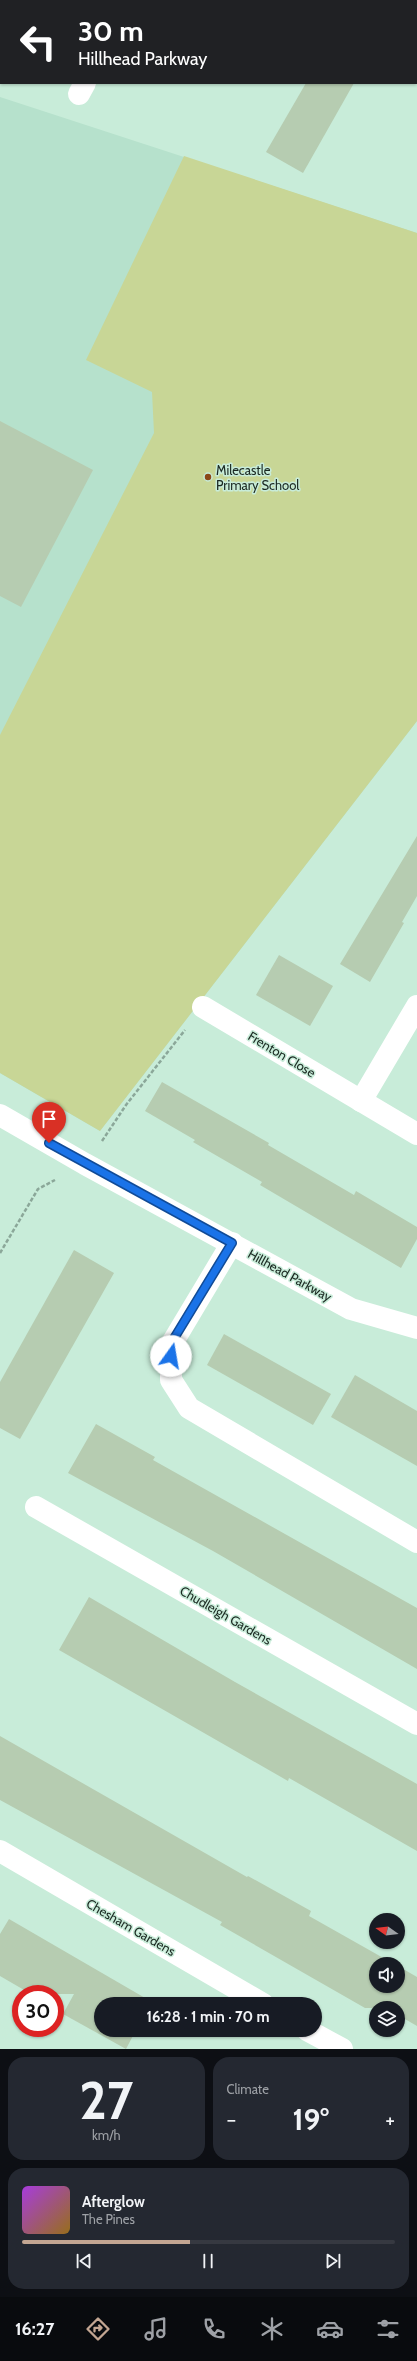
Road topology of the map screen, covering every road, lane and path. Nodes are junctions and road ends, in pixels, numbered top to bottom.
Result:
1 (417, 1006) edge
2 (203, 1007) joint
3 (361, 1101) junction
4 (0, 1115) edge
5 (417, 1134) edge
6 (85, 1164) junction
7 (232, 1243) junction
8 (0, 1253) edge
9 (417, 1328) edge
10 (36, 1507) dead end
11 (417, 1542) edge
12 (417, 1724) edge
13 (0, 1851) edge
14 (250, 1997) edge
15 (320, 2037) edge
16 (342, 2049) edge

1 - 3 street
2 - 3 street, Frenton Close
2 - 6 path
3 - 5 street, Frenton Close
4 - 6 street, Hillhead Parkway
6 - 7 street, Hillhead Parkway
6 - 8 path
7 - 9 street, Hillhead Parkway
7 - 11 street
10 - 12 street, Chudleigh Gardens
13 - 14 street, Chesham Gardens
15 - 16 street

